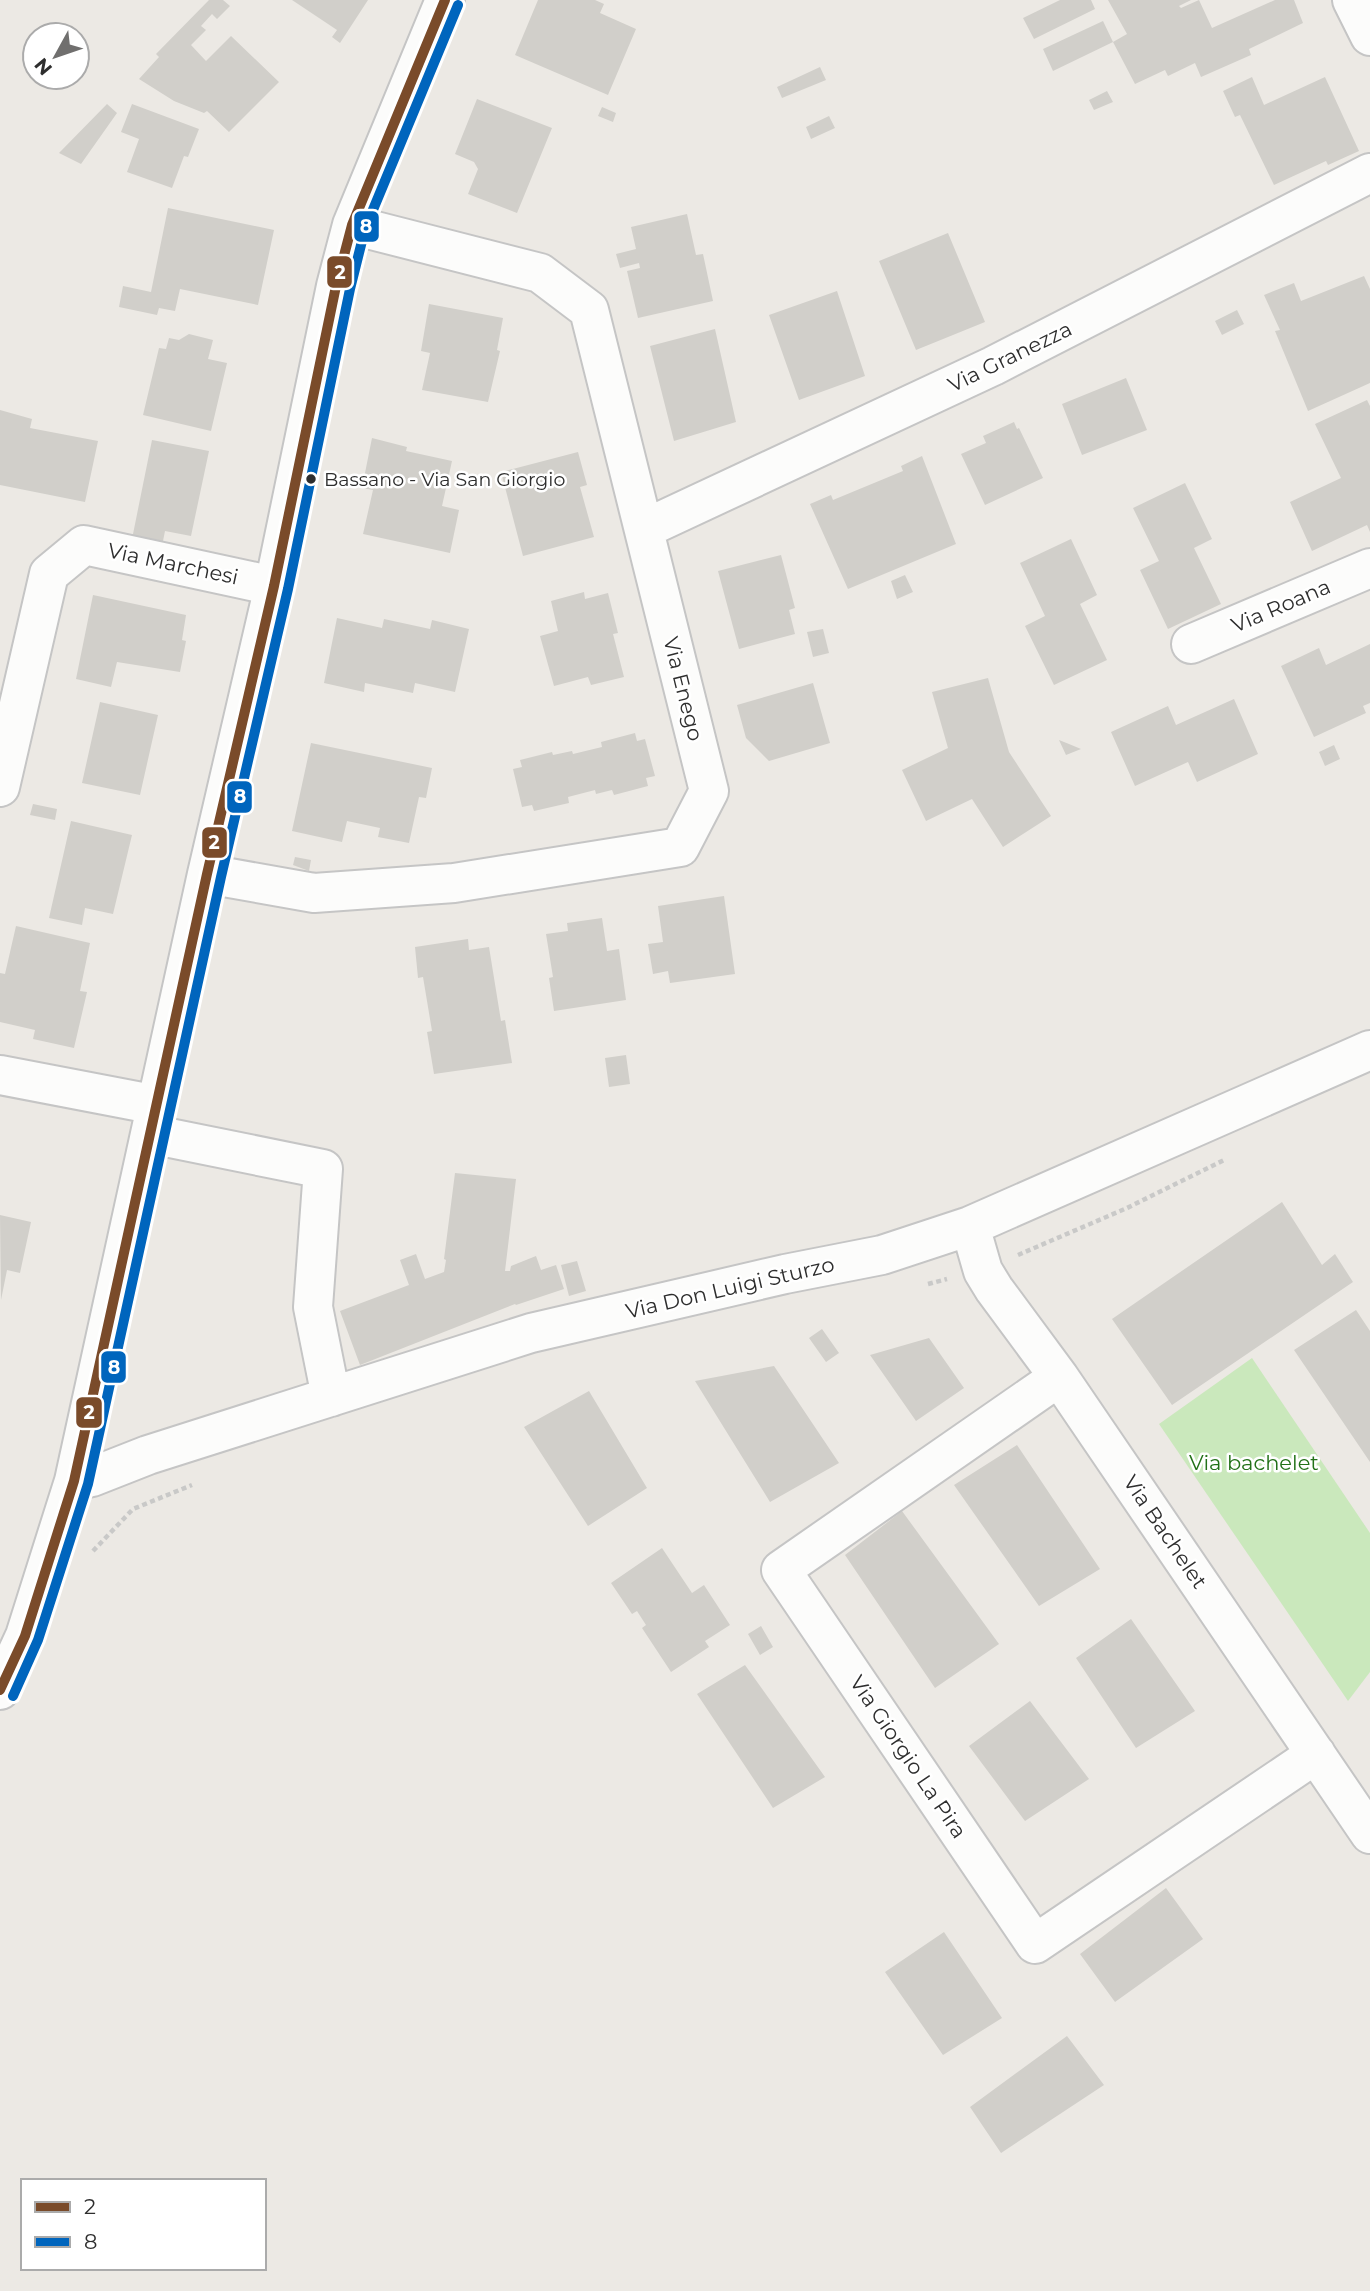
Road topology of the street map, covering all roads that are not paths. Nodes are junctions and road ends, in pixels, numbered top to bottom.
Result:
1 (445, 0) edge
2 (1352, 0) edge
3 (1370, 36) edge
4 (1370, 173) edge
5 (352, 225) junction
6 (644, 529) junction
7 (1370, 568) edge
8 (274, 586) junction
9 (1191, 644) dead end
10 (0, 787) edge
11 (207, 874) junction
12 (1370, 1050) edge
13 (0, 1074) edge
14 (154, 1120) junction
15 (970, 1226) junction
16 (1059, 1377) junction
17 (331, 1397) junction
18 (74, 1481) junction
19 (0, 1690) edge
20 (1316, 1754) junction
21 (1370, 1833) edge

1 - 5 street
2 - 3 street
4 - 6 street, Via Granezza
5 - 6 street, Via Enego
5 - 8 street
6 - 11 street, Via Enego
7 - 9 street, Via Roana
8 - 10 street, Via Marchesi
8 - 11 street
11 - 14 street
12 - 15 street, Via Don Luigi Sturzo
13 - 14 street
14 - 17 street
14 - 18 street
15 - 16 street, Via Bachelet
15 - 17 street, Via Don Luigi Sturzo
16 - 20 street, Via Bachelet
16 - 20 street, Via Giorgio La Pira
17 - 18 street, Via Don Luigi Sturzo
18 - 19 street
20 - 21 street, Via Bachelet

